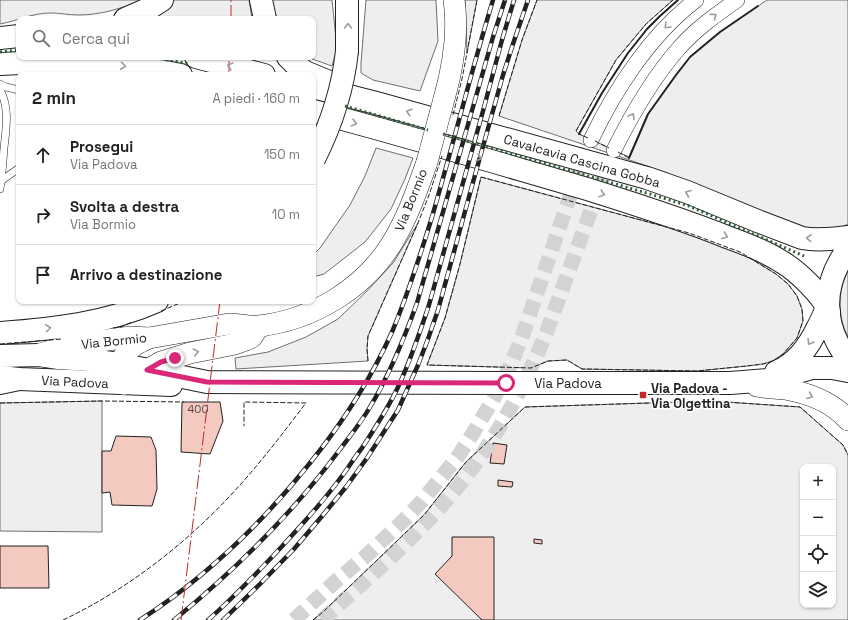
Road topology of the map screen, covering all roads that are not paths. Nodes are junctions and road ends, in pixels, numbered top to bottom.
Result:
1 (162, 0) edge
2 (261, 0) edge
3 (347, 0) edge
4 (454, 0) edge
5 (696, 0) edge
6 (737, 0) edge
7 (132, 16) edge
8 (264, 16) edge
9 (16, 37) edge
10 (0, 38) edge
11 (207, 60) edge
12 (291, 60) edge
13 (0, 64) edge
14 (164, 72) edge
15 (253, 72) edge
16 (305, 72) edge
17 (316, 77) edge
18 (0, 84) edge
19 (316, 88) edge
20 (16, 89) edge
21 (0, 90) edge
22 (376, 102) junction
23 (316, 113) edge
24 (591, 140) tunnel mouth
25 (614, 150) tunnel mouth
26 (316, 154) edge
27 (16, 170) edge
28 (1, 181) junction
29 (0, 189) edge
30 (848, 237) edge
31 (848, 249) edge
32 (150, 304) edge
33 (828, 307) junction
34 (262, 326) junction
35 (5, 333) edge
36 (149, 338) junction
37 (39, 355) junction
38 (0, 356) edge
39 (848, 359) edge
40 (147, 370) junction
41 (848, 371) edge
42 (122, 374) junction
43 (6, 380) edge
44 (200, 381) junction
45 (740, 382) junction
46 (848, 420) edge

1 - 7 main road
2 - 8 main road
26 -> 3 main road, bridge
4 - 34 main road, Via Bormio, bridge
5 -> 24 street
25 -> 6 street
9 - 10 main road
15 -> 11 main road
12 - 16 main road
13 -> 14 main road
17 - 22 main road
18 - 20 lane
19 - 22 main road, Cavalcavia Cascina Gobba
21 - 28 lane
30 -> 22 main road, Cavalcavia Cascina Gobba
23 -> 33 main road, Cavalcavia Cascina Gobba
27 - 28 lane
28 - 29 lane
31 - 33 main road
35 -> 32 main road
33 - 39 main road
33 -> 45 main road, Via Padova
34 - 36 main road, Via Bormio
40 -> 34 main road, Via Bormio
36 - 37 main road, Via Bormio
36 - 42 main road
37 - 38 main road, Via Padova
37 - 42 main road, Via Padova
40 - 42 main road, Via Padova
40 - 44 main road, Via Padova
41 - 45 main road, Via Padova
42 - 43 main road, Via Padova
42 - 44 main road
44 - 45 main road, Via Padova
45 -> 46 main road

